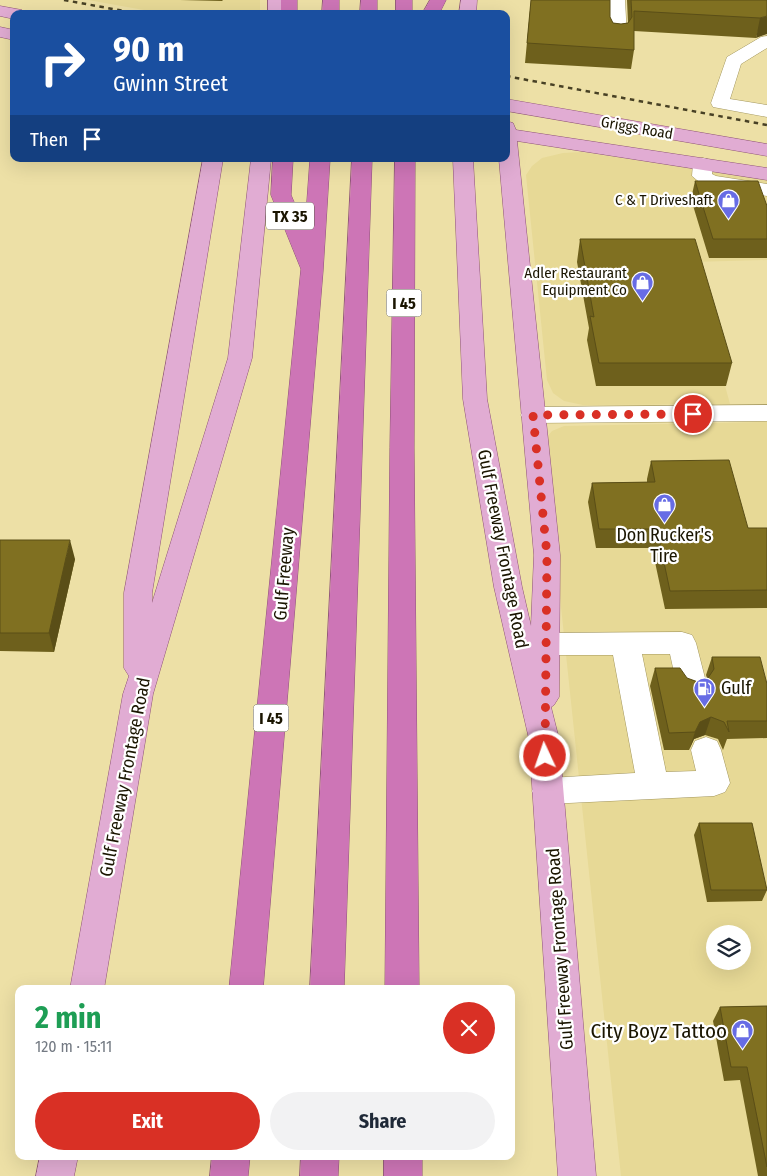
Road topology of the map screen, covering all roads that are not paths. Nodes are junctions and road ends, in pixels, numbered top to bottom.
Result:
1 (617, 0) edge
2 (618, 37) edge
3 (767, 42) edge
4 (510, 106) edge
5 (767, 111) edge
6 (510, 132) edge
7 (767, 150) edge
8 (213, 162) edge
9 (261, 162) edge
10 (283, 162) edge
11 (320, 162) edge
12 (362, 162) edge
13 (405, 162) edge
14 (462, 162) edge
15 (510, 162) edge
16 (703, 164) junction
17 (767, 174) edge
18 (767, 190) edge
19 (312, 271) junction
20 (767, 413) edge
21 (533, 415) junction
22 (625, 643) junction
23 (545, 644) junction
24 (692, 686) edge
25 (138, 694) junction
26 (544, 739) junction
27 (706, 750) dead end
28 (652, 785) junction
29 (548, 791) junction
30 (88, 985) edge
31 (246, 985) edge
32 (327, 985) edge
33 (402, 985) edge
34 (58, 1160) edge
35 (231, 1160) edge
36 (320, 1160) edge
37 (403, 1160) edge
38 (56, 1176) edge
39 (229, 1176) edge
40 (319, 1176) edge
41 (403, 1176) edge
42 (577, 1176) edge

1 - 2 street
3 - 5 street
4 - 7 main road, Griggs Road
6 - 16 main road, Griggs Road
8 - 25 main road
9 - 25 main road, Gulf Freeway Frontage Road
10 - 19 highway, TX 35
11 - 19 highway, Gulf Freeway / I 45
12 - 32 highway
13 - 33 highway, I 45
14 - 26 main road, Gulf Freeway Frontage Road
15 - 21 main road
16 - 17 main road, Griggs Road
16 - 18 street
19 - 31 highway, Gulf Freeway / I 45
20 - 21 street
21 - 23 main road
22 - 23 street
22 - 24 street
22 - 28 street
23 - 26 main road
25 - 30 main road, Gulf Freeway Frontage Road
26 - 29 main road, Gulf Freeway Frontage Road
27 - 28 street
28 - 29 street
29 - 42 main road, Gulf Freeway Frontage Road
34 - 38 main road
35 - 39 highway
36 - 40 highway
37 - 41 highway

